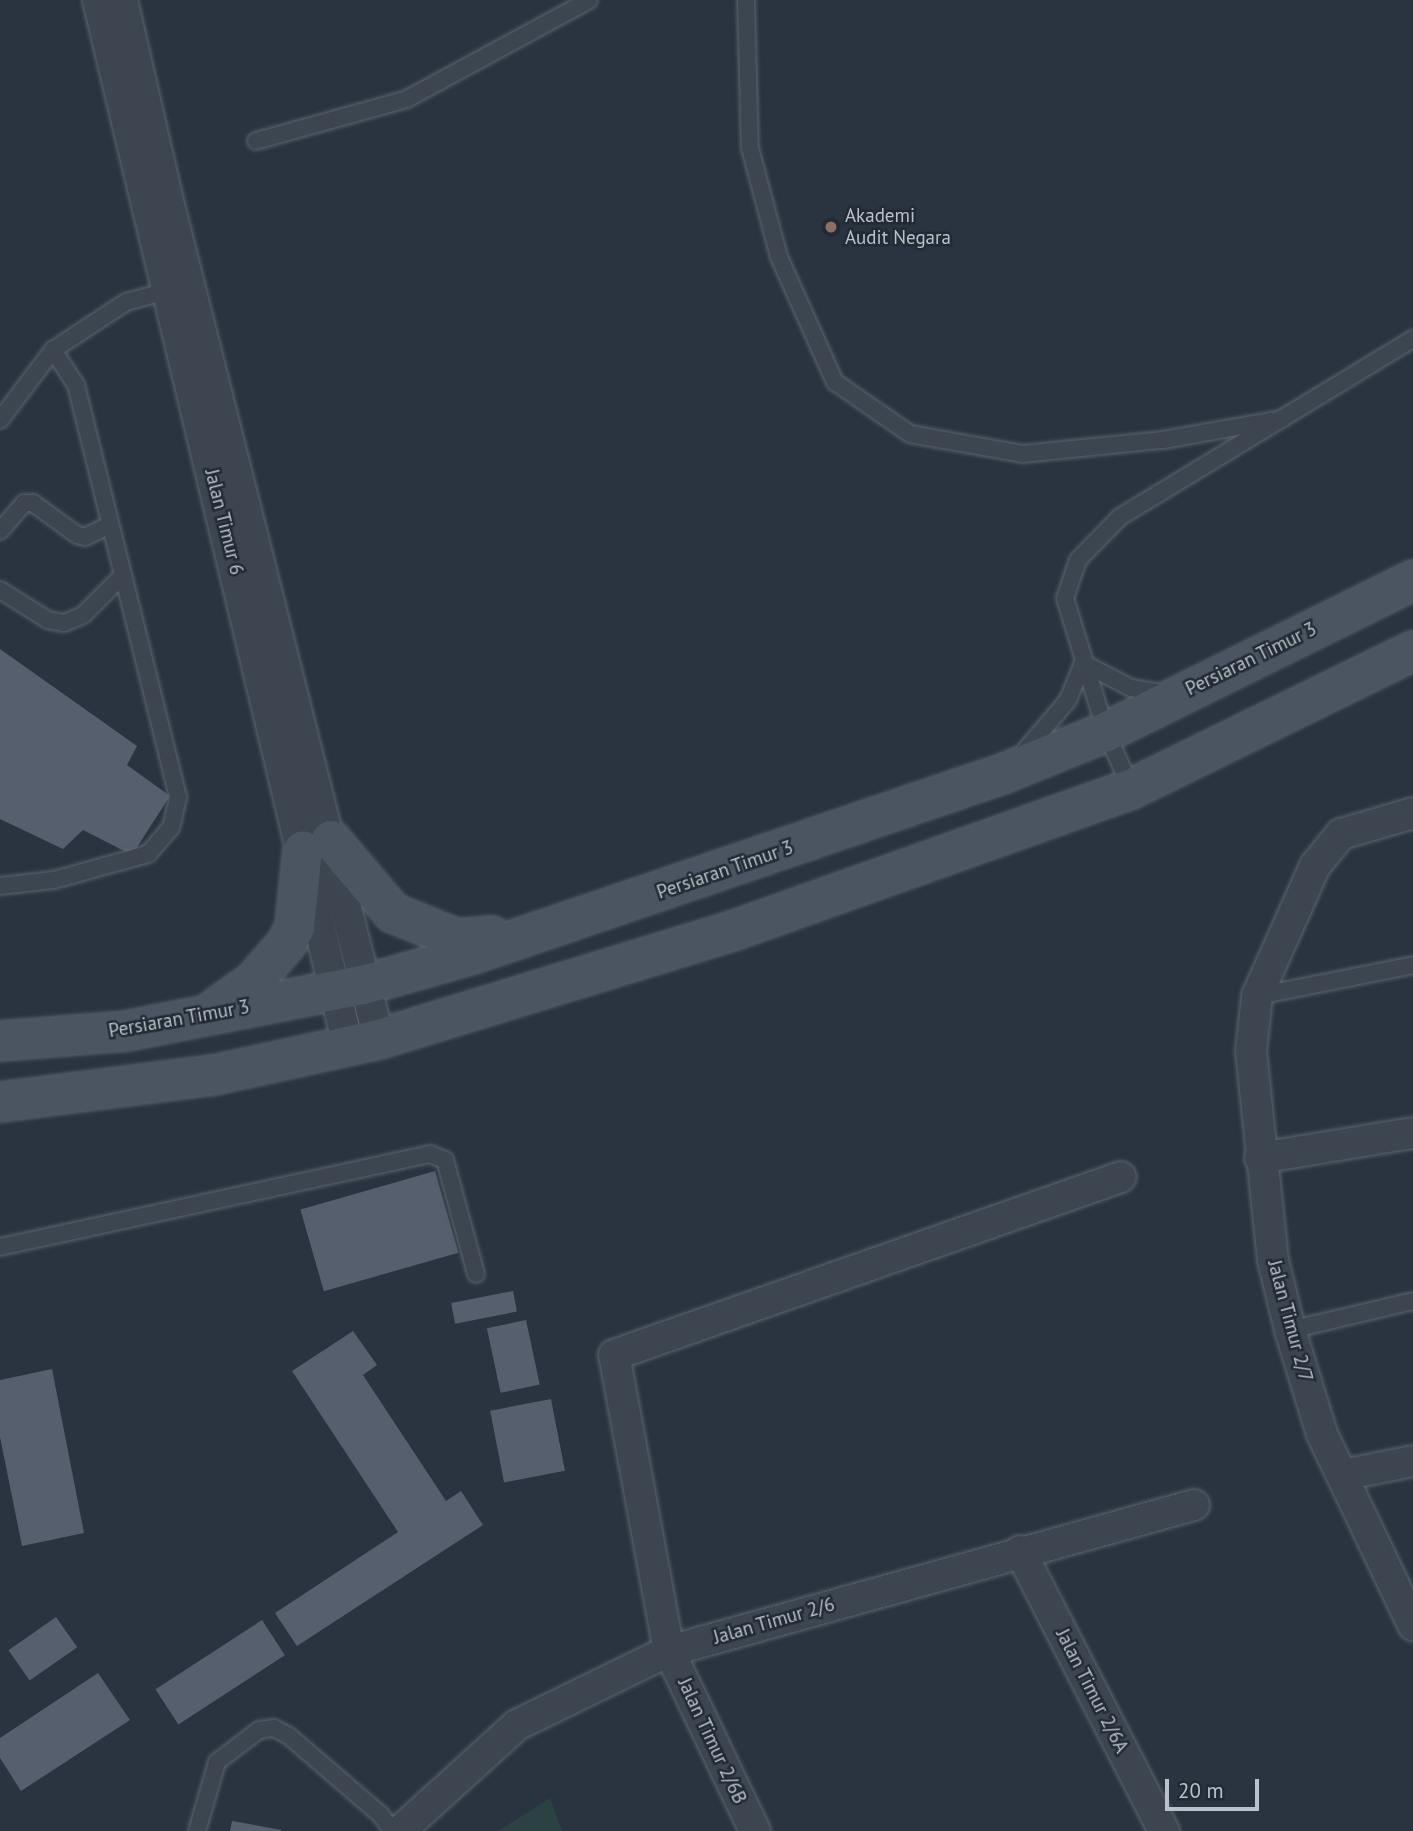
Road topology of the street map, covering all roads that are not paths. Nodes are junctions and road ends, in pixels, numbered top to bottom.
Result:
1 (97, 0) edge
2 (122, 0) edge
3 (589, 0) edge
4 (746, 0) edge
5 (256, 141) dead end
6 (167, 291) junction
7 (1413, 339) edge
8 (53, 350) junction
9 (1282, 419) junction
10 (0, 420) edge
11 (110, 525) junction
12 (0, 531) edge
13 (122, 576) junction
14 (1413, 580) edge
15 (0, 590) edge
16 (1413, 651) edge
17 (1083, 663) junction
18 (1178, 695) junction
19 (1106, 732) junction
20 (1002, 774) junction
21 (1131, 789) junction
22 (1413, 813) edge
23 (317, 845) junction
24 (0, 886) edge
25 (540, 932) junction
26 (1413, 965) edge
27 (349, 987) junction
28 (1257, 996) junction
29 (205, 1016) junction
30 (0, 1041) edge
31 (363, 1042) junction
32 (0, 1102) edge
33 (1413, 1133) edge
34 (1260, 1158) junction
35 (1121, 1177) dead end
36 (0, 1247) edge
37 (476, 1274) dead end
38 (1413, 1301) edge
39 (1290, 1331) junction
40 (1413, 1461) edge
41 (1343, 1475) junction
42 (1194, 1505) dead end
43 (1020, 1551) junction
44 (1413, 1625) edge
45 (669, 1651) junction
46 (197, 1831) edge
47 (392, 1831) edge
48 (400, 1831) edge
49 (754, 1831) edge
50 (1164, 1831) edge

1 - 6 street, Jalan Timur 6
2 - 23 street, Jalan Timur 6
3 - 5 lane
4 - 9 lane
6 - 8 lane
6 - 23 street, Jalan Timur 6
7 - 9 lane
8 - 10 lane
8 - 11 lane
9 - 17 lane
11 - 12 lane
11 - 13 lane
13 - 15 lane
13 - 24 lane
14 - 18 street, Persiaran Timur 3
16 - 21 street
17 - 18 lane
17 - 19 lane
17 - 20 lane
18 - 19 street, Persiaran Timur 3
19 - 20 street, Persiaran Timur 3
19 - 21 lane
20 - 25 street, Persiaran Timur 3
21 - 31 street
22 - 28 street, Jalan Timur 2/7
23 - 25 street
23 - 27 street, Jalan Timur 6
23 - 29 street
25 - 27 street, Persiaran Timur 3
26 - 28 lane
27 - 29 street, Persiaran Timur 3
27 - 31 street, Jalan Timur 6
28 - 34 street, Jalan Timur 2/7
29 - 30 street, Persiaran Timur 3
31 - 32 street
33 - 34 street
34 - 39 street, Jalan Timur 2/7
35 - 45 street, Jalan Timur 2/6B
36 - 37 lane
38 - 39 lane
39 - 41 street, Jalan Timur 2/7
40 - 41 street
41 - 44 street, Jalan Timur 2/7
42 - 43 street, Jalan Timur 2/6
43 - 45 street, Jalan Timur 2/6
43 - 50 street, Jalan Timur 2/6A
45 - 48 street, Jalan Timur 2/6
45 - 49 street, Jalan Timur 2/6B
46 - 47 lane

